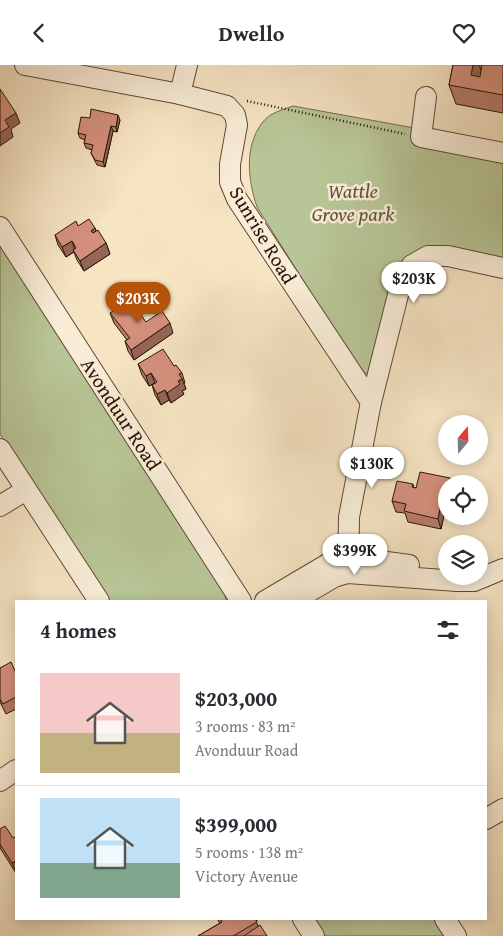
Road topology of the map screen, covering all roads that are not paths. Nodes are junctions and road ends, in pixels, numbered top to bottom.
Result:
1 (25, 65) edge
2 (187, 65) edge
3 (180, 94) junction
4 (426, 97) dead end
5 (503, 153) edge
6 (0, 227) edge
7 (503, 267) edge
8 (371, 403) junction
9 (0, 449) edge
10 (26, 490) junction
11 (0, 506) edge
12 (503, 554) edge
13 (488, 562) edge
14 (349, 565) junction
15 (438, 569) edge
16 (503, 569) edge
17 (98, 600) edge
18 (240, 600) edge
19 (268, 600) edge
20 (295, 600) edge
21 (15, 771) edge
22 (0, 781) edge
23 (503, 809) edge
24 (487, 818) edge
25 (304, 920) edge
26 (446, 920) edge
27 (314, 936) edge
28 (456, 936) edge

1 - 3 street
2 - 3 street
3 - 8 street, Sunrise Road
4 - 5 street
6 - 18 street, Avonduur Road
7 - 8 street
8 - 14 street
9 - 10 street
10 - 11 street
10 - 17 street
12 - 13 street
14 - 15 street
14 - 16 street
14 - 19 street
14 - 20 street
21 - 22 street
23 - 24 street
25 - 27 street
26 - 28 street

